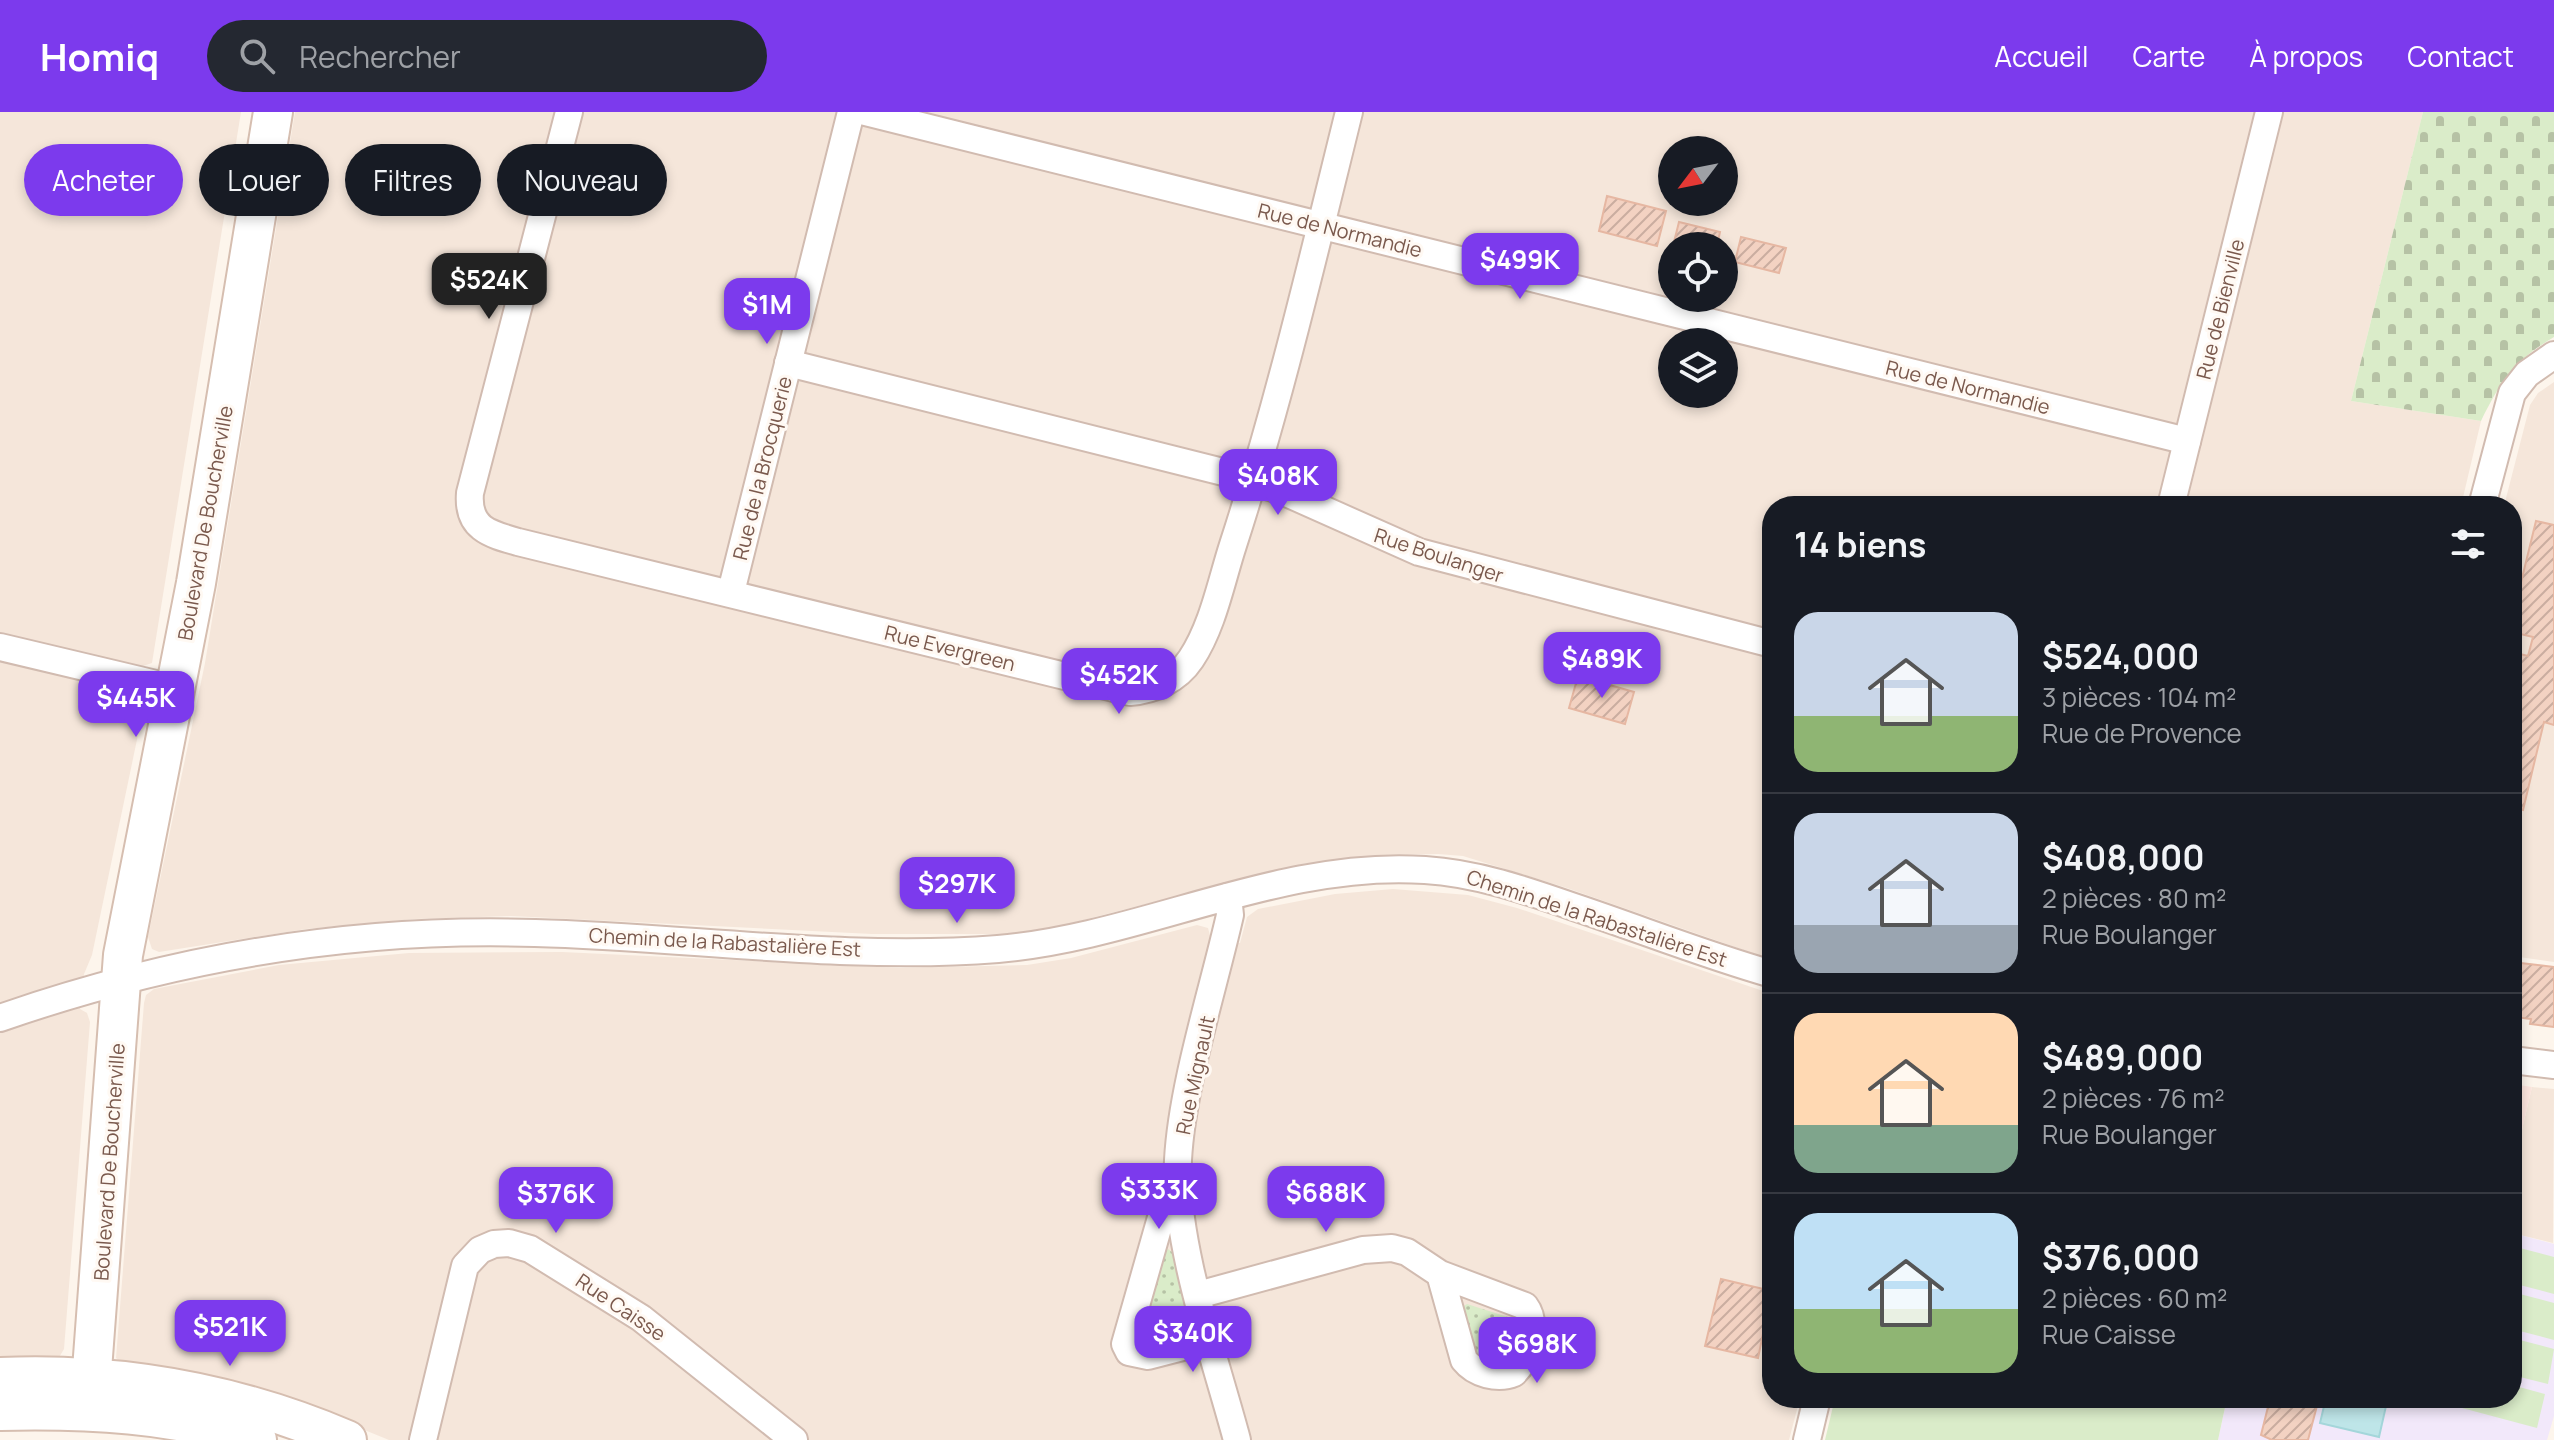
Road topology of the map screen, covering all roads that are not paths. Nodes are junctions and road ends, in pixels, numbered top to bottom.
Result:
1 (273, 112) edge
2 (569, 112) edge
3 (851, 112) edge
4 (865, 112) edge
5 (1349, 112) edge
6 (2269, 112) edge
7 (1320, 225) junction
8 (2554, 355) edge
9 (788, 363) junction
10 (2187, 441) junction
11 (1254, 481) junction
12 (2173, 496) edge
13 (2485, 496) edge
14 (731, 592) junction
15 (1762, 641) edge
16 (0, 647) edge
17 (177, 689) junction
18 (1228, 897) junction
19 (1762, 971) edge
20 (122, 979) junction
21 (0, 1018) edge
22 (2522, 1061) edge
23 (2554, 1065) edge
24 (1178, 1160) junction
25 (1440, 1274) dead end
26 (1198, 1295) junction
27 (1210, 1340) junction
28 (0, 1377) edge
29 (90, 1394) junction
30 (1815, 1408) edge
31 (0, 1411) edge
32 (257, 1440) edge
33 (347, 1440) edge
34 (423, 1440) edge
35 (794, 1440) edge
36 (1237, 1440) edge
37 (1807, 1440) edge

1 - 17 street, Boulevard De Boucherville
2 - 14 street, Rue Evergreen
3 - 9 street, Rue de la Brocquerie
4 - 7 street, Rue de Normandie
5 - 7 street, Rue Evergreen
6 - 10 street, Rue de Bienville
7 - 10 street, Rue de Normandie
7 - 11 street, Rue Evergreen
8 - 13 street
9 - 11 street, Rue Boulanger
9 - 14 street, Rue de la Brocquerie
10 - 12 street, Rue de Bienville
11 - 14 street, Rue Evergreen
11 - 15 street, Rue Boulanger
16 - 17 street
17 - 20 street, Boulevard De Boucherville
18 - 19 street, Chemin de la Rabastalière Est
18 - 20 street, Chemin de la Rabastalière Est
18 - 24 street, Rue Mignault
20 - 21 street, Chemin de la Rabastalière Est
20 - 29 street, Boulevard De Boucherville
22 - 23 street
24 - 26 street, Rue Mignault
24 - 27 street
25 - 26 street
26 - 27 street, Rue Mignault
27 - 36 street, Rue Mignault
28 - 29 street
29 - 31 street
29 - 32 street
29 - 33 street
30 - 37 street
34 - 35 street, Rue Caisse

